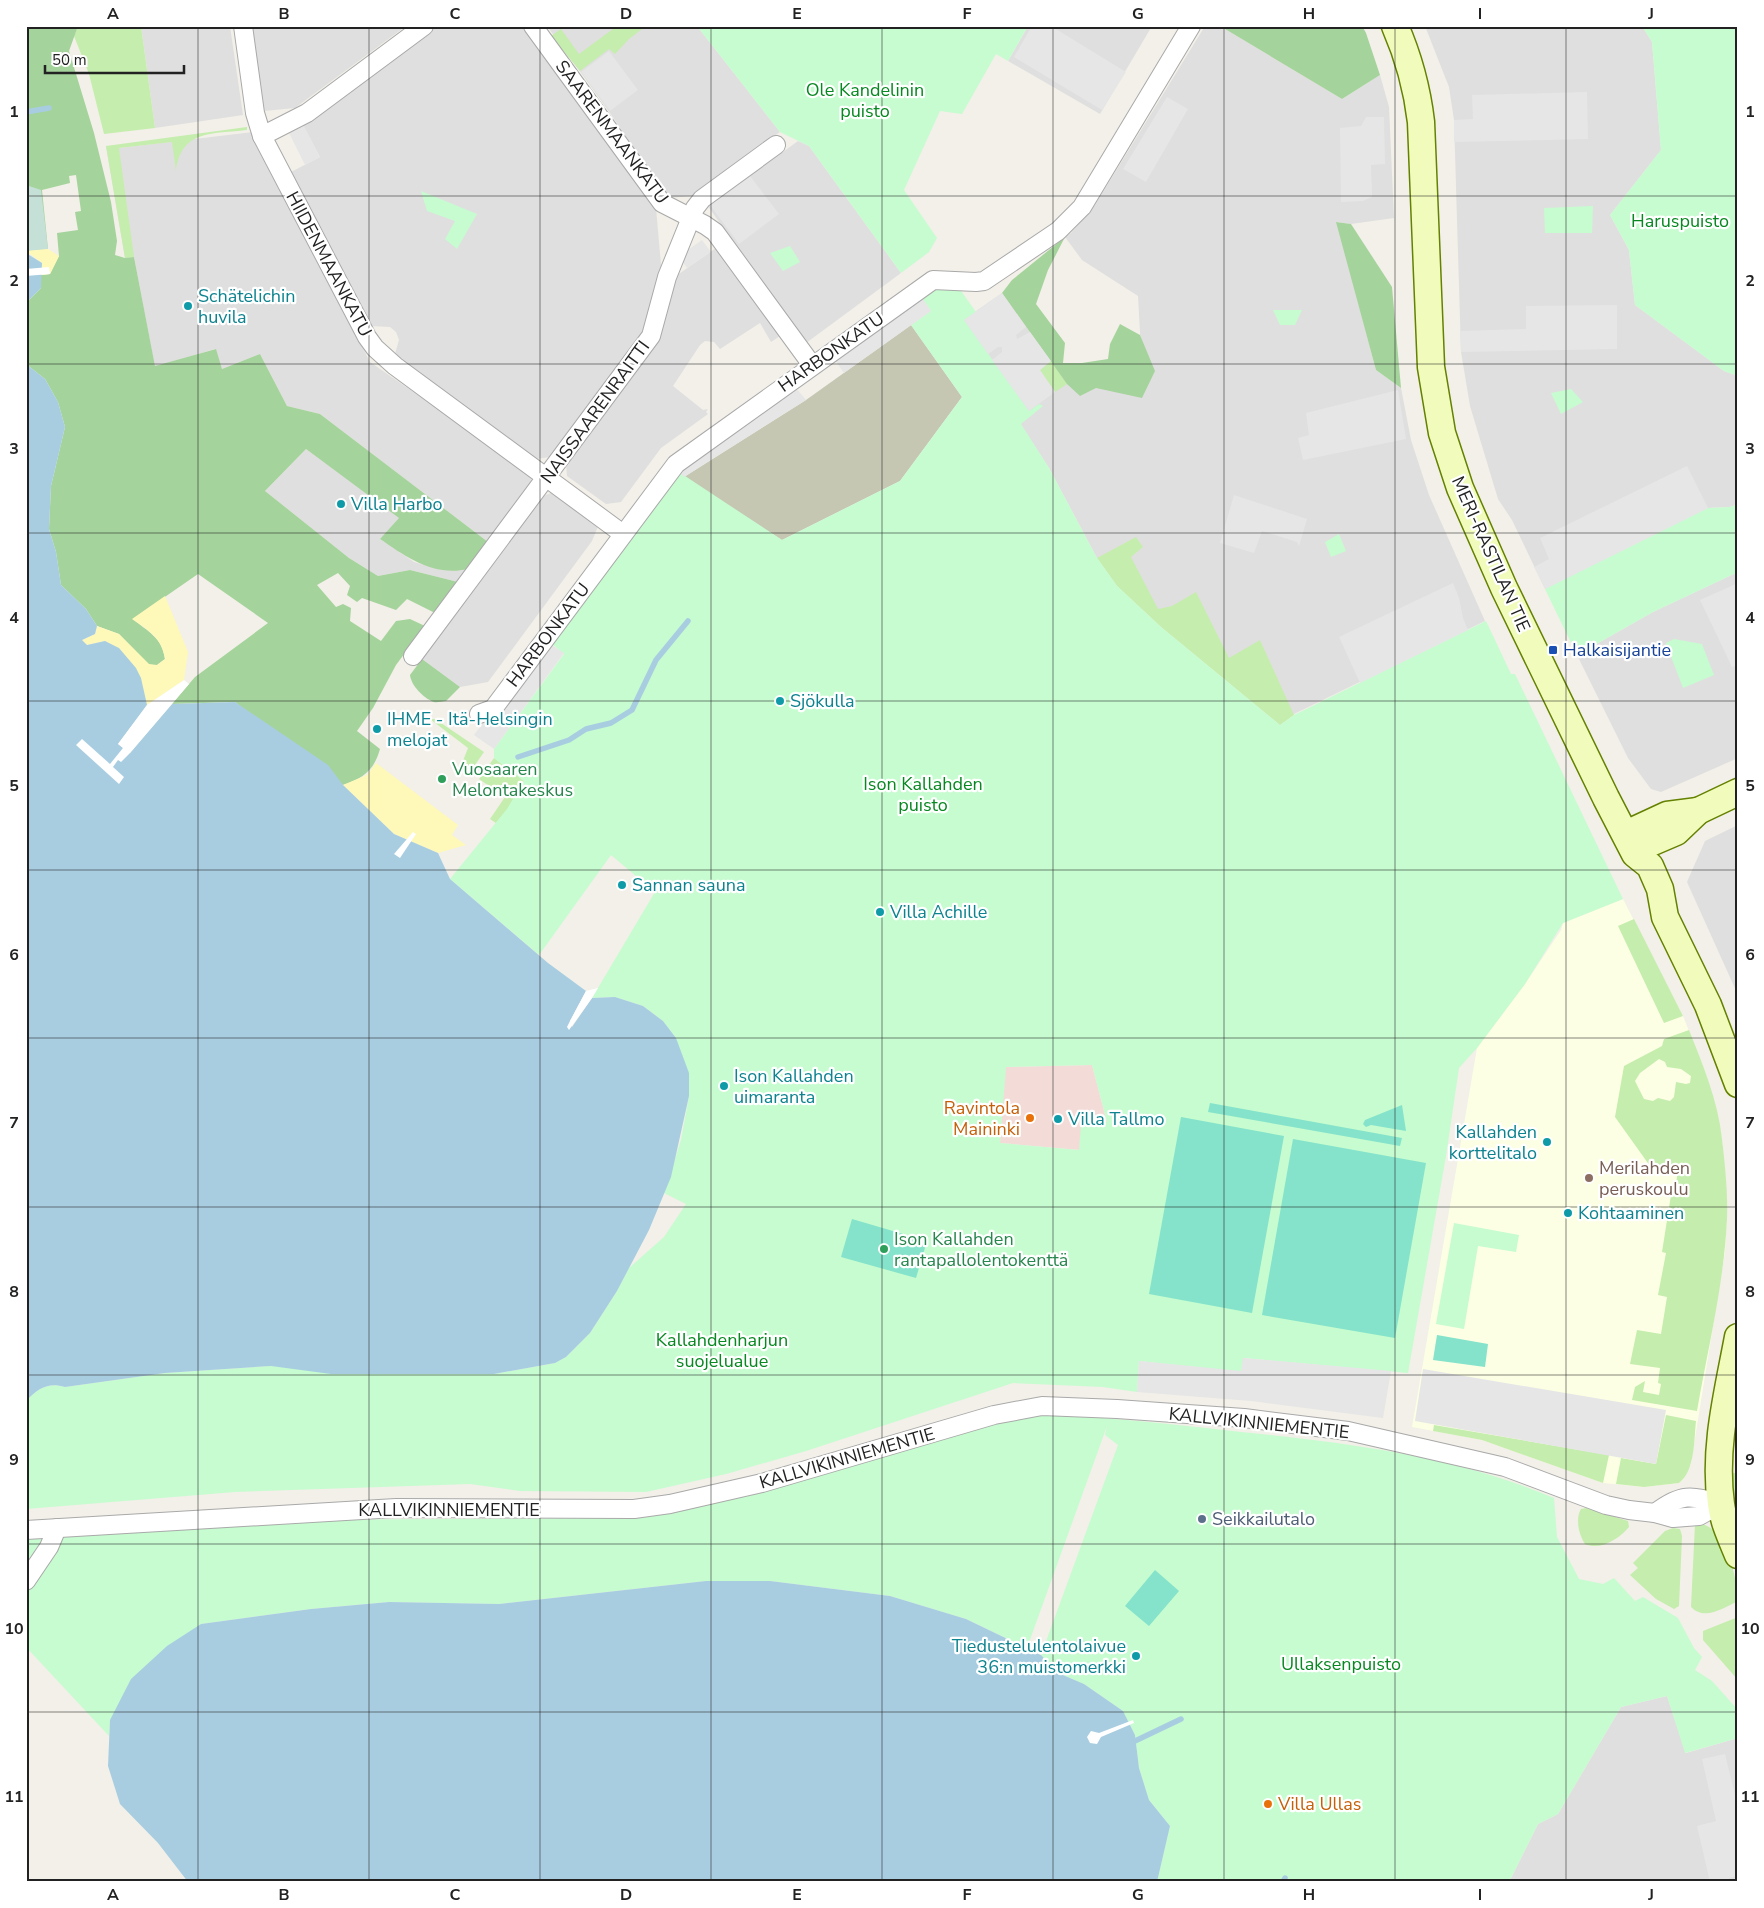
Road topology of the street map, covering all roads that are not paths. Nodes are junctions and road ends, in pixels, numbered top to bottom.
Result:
1 (243, 26) edge
2 (424, 26) edge
3 (533, 26) edge
4 (1191, 26) edge
5 (1395, 26) edge
6 (262, 136) junction
7 (776, 145) dead end
8 (691, 218) junction
9 (812, 365) junction
10 (547, 478) junction
11 (623, 534) junction
12 (413, 656) dead end
13 (479, 714) dead end
14 (1738, 792) edge
15 (1636, 851) junction
16 (1738, 1084) edge
17 (1738, 1337) edge
18 (1721, 1504) junction
19 (57, 1528) junction
20 (26, 1530) edge
21 (1738, 1555) edge
22 (26, 1581) edge

1 - 6 street, HIIDENMAANKATU
2 - 6 street
3 - 8 street, SAARENMAANKATU
4 - 9 street, HARBONKATU
5 - 15 street, MERI-RASTILAN TIE
6 - 10 street, HIIDENMAANKATU
7 - 8 street, NAISSAARENRAITTI
8 - 9 street, SAARENMAANKATU
8 - 10 street, NAISSAARENRAITTI
9 - 11 street, HARBONKATU
10 - 11 street, HIIDENMAANKATU
10 - 12 street, NAISSAARENRAITTI
11 - 13 street, HARBONKATU
14 - 15 street
15 - 16 street, MERI-RASTILAN TIE
17 - 18 street
18 - 19 street, KALLVIKINNIEMENTIE
18 - 21 street
19 - 20 street, KALLVIKINNIEMENTIE
19 - 22 street

